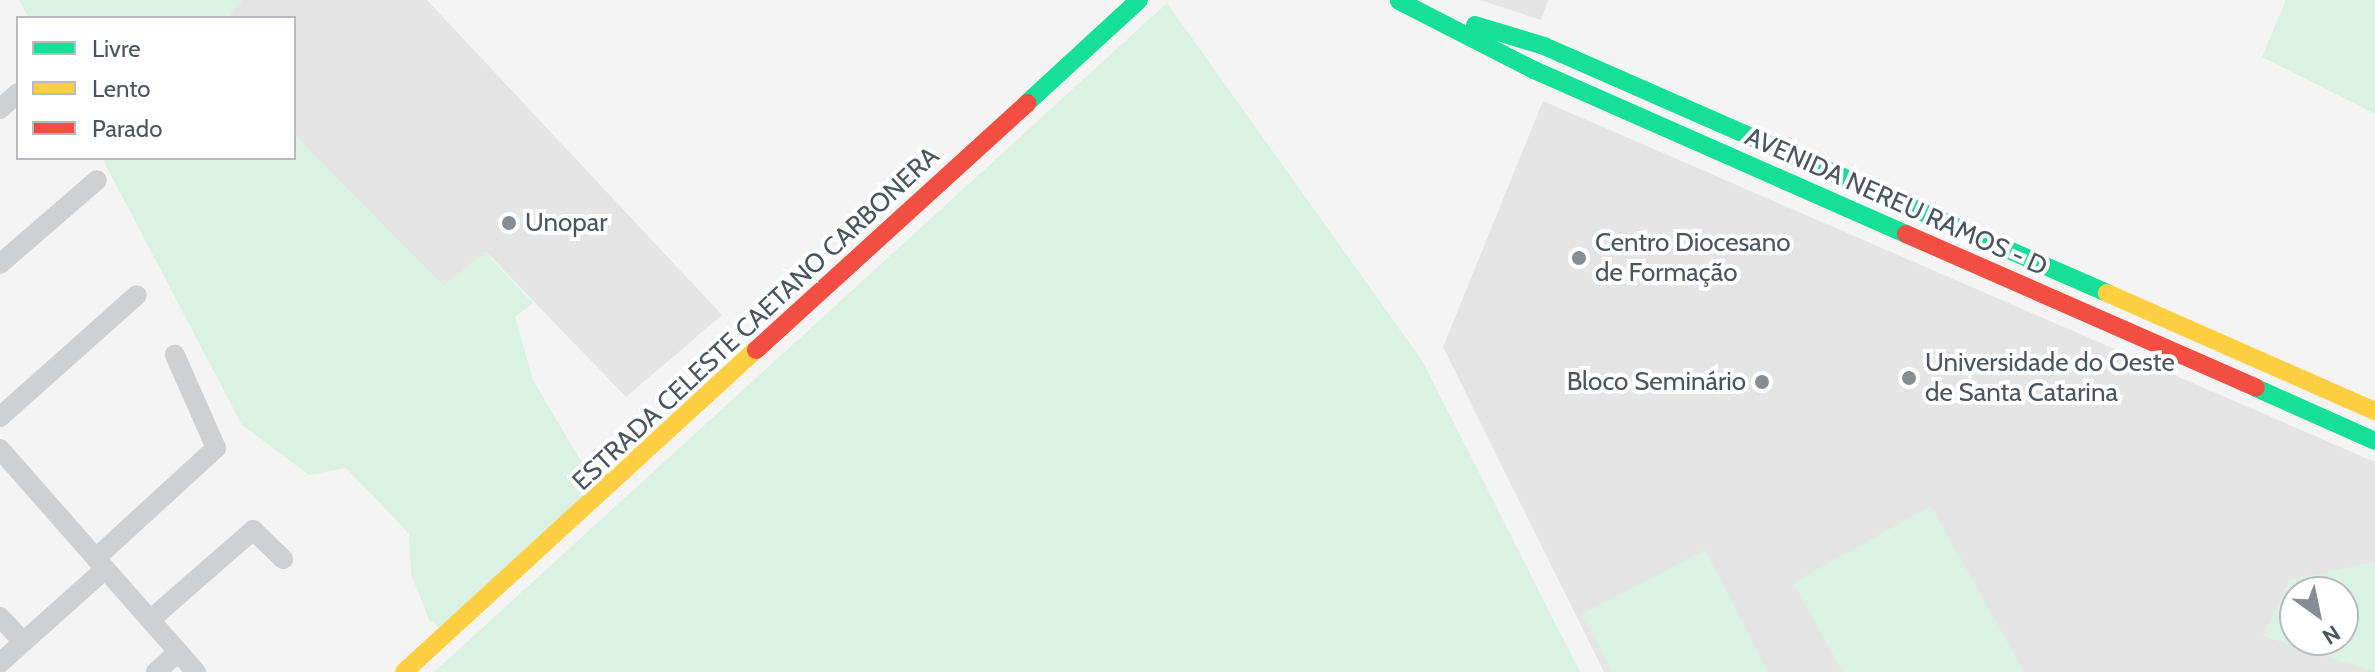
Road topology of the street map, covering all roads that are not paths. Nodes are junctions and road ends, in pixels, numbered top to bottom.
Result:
1 (1139, 0) edge
2 (1396, 1) edge
3 (16, 95) edge
4 (0, 109) edge
5 (97, 180) dead end
6 (0, 264) edge
7 (137, 295) dead end
8 (2197, 333) junction
9 (175, 355) dead end
10 (2186, 358) junction
11 (2375, 411) edge
12 (0, 417) edge
13 (2375, 441) edge
14 (0, 449) edge
15 (283, 559) dead end
16 (100, 563) junction
17 (0, 617) edge
18 (150, 620) junction
19 (23, 642) junction
20 (178, 652) junction
21 (0, 663) edge
22 (156, 672) edge
23 (196, 672) edge
24 (404, 672) edge

1 - 24 street, ESTRADA CELESTE CAETANO CARBONERA
2 - 8 street, AVENIDA NEREU RAMOS - D
2 - 10 street, AVENIDA NEREU RAMOS - D
3 - 4 street
5 - 6 street
7 - 12 street
8 - 10 street
8 - 11 street, AVENIDA NEREU RAMOS - D
9 - 16 street
10 - 13 street, AVENIDA NEREU RAMOS - D
14 - 16 street
15 - 18 street
16 - 18 street
16 - 19 street
17 - 19 street
18 - 20 street
19 - 21 street
20 - 22 street
20 - 23 street

